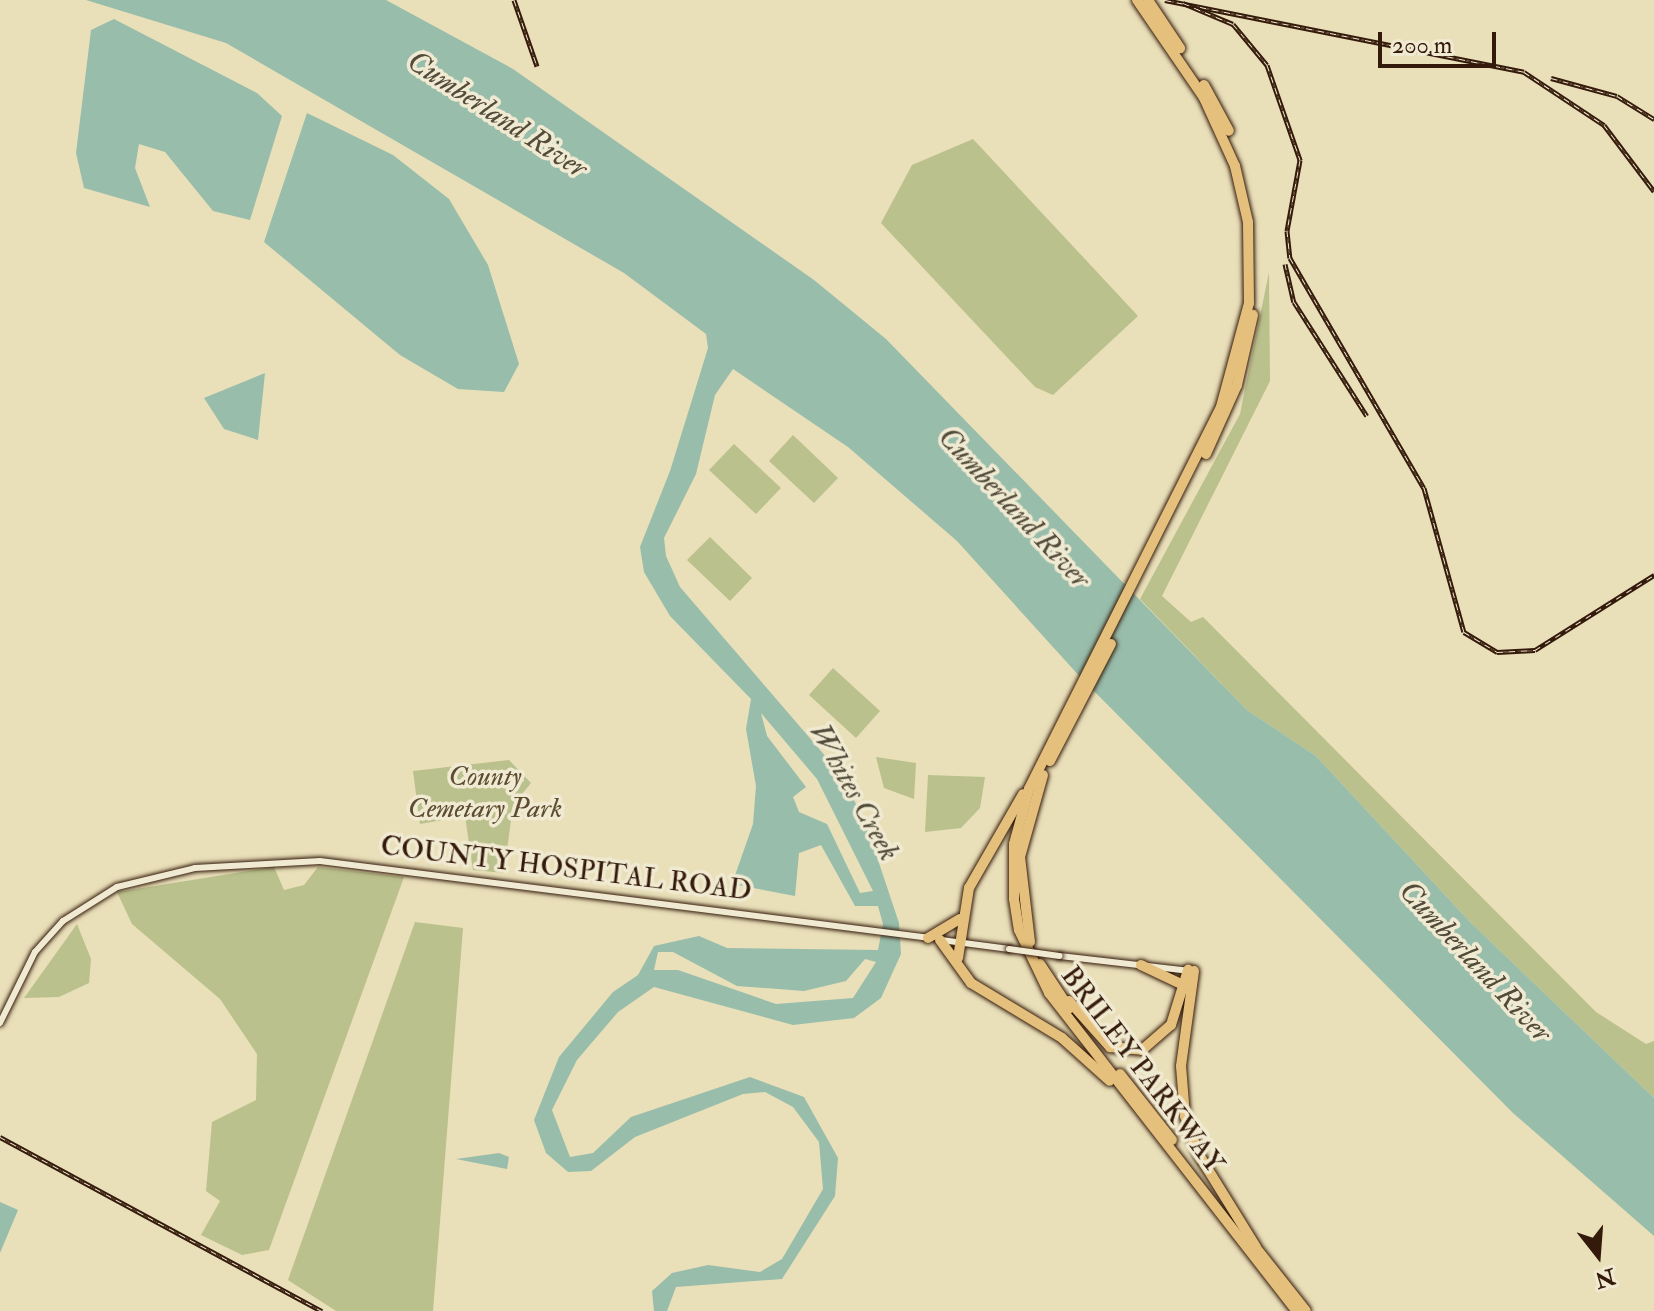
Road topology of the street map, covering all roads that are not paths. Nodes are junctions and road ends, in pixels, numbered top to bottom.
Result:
1 (1137, 0) edge
2 (1148, 0) edge
3 (1142, 574) junction
4 (1055, 744) junction
5 (1041, 765) junction
6 (962, 917) junction
7 (928, 938) junction
8 (940, 940) junction
9 (958, 942) junction
10 (958, 962) junction
11 (1141, 965) junction
12 (1191, 971) junction
13 (1047, 975) junction
14 (1179, 983) junction
15 (0, 1023) edge
16 (1144, 1116) junction
17 (1257, 1248) junction
18 (1297, 1311) edge
19 (1306, 1311) edge

1 - 3 highway, BRILEY PARKWAY
2 - 3 highway, BRILEY PARKWAY
3 - 4 highway, BRILEY PARKWAY
4 - 5 highway, BRILEY PARKWAY
4 - 13 highway, BRILEY PARKWAY
5 - 6 highway
5 - 16 highway, BRILEY PARKWAY
6 - 7 highway
6 - 9 highway
7 - 8 main road, COUNTY HOSPITAL ROAD
7 - 15 main road, COUNTY HOSPITAL ROAD
8 - 9 main road, COUNTY HOSPITAL ROAD
8 - 10 highway
9 - 10 highway
9 - 11 main road, COUNTY HOSPITAL ROAD, bridge
10 - 16 highway
11 - 12 main road, COUNTY HOSPITAL ROAD
11 - 14 highway
12 - 14 highway
12 - 17 highway
13 - 14 highway
13 - 17 highway, BRILEY PARKWAY
16 - 18 highway, BRILEY PARKWAY
17 - 19 highway, BRILEY PARKWAY

